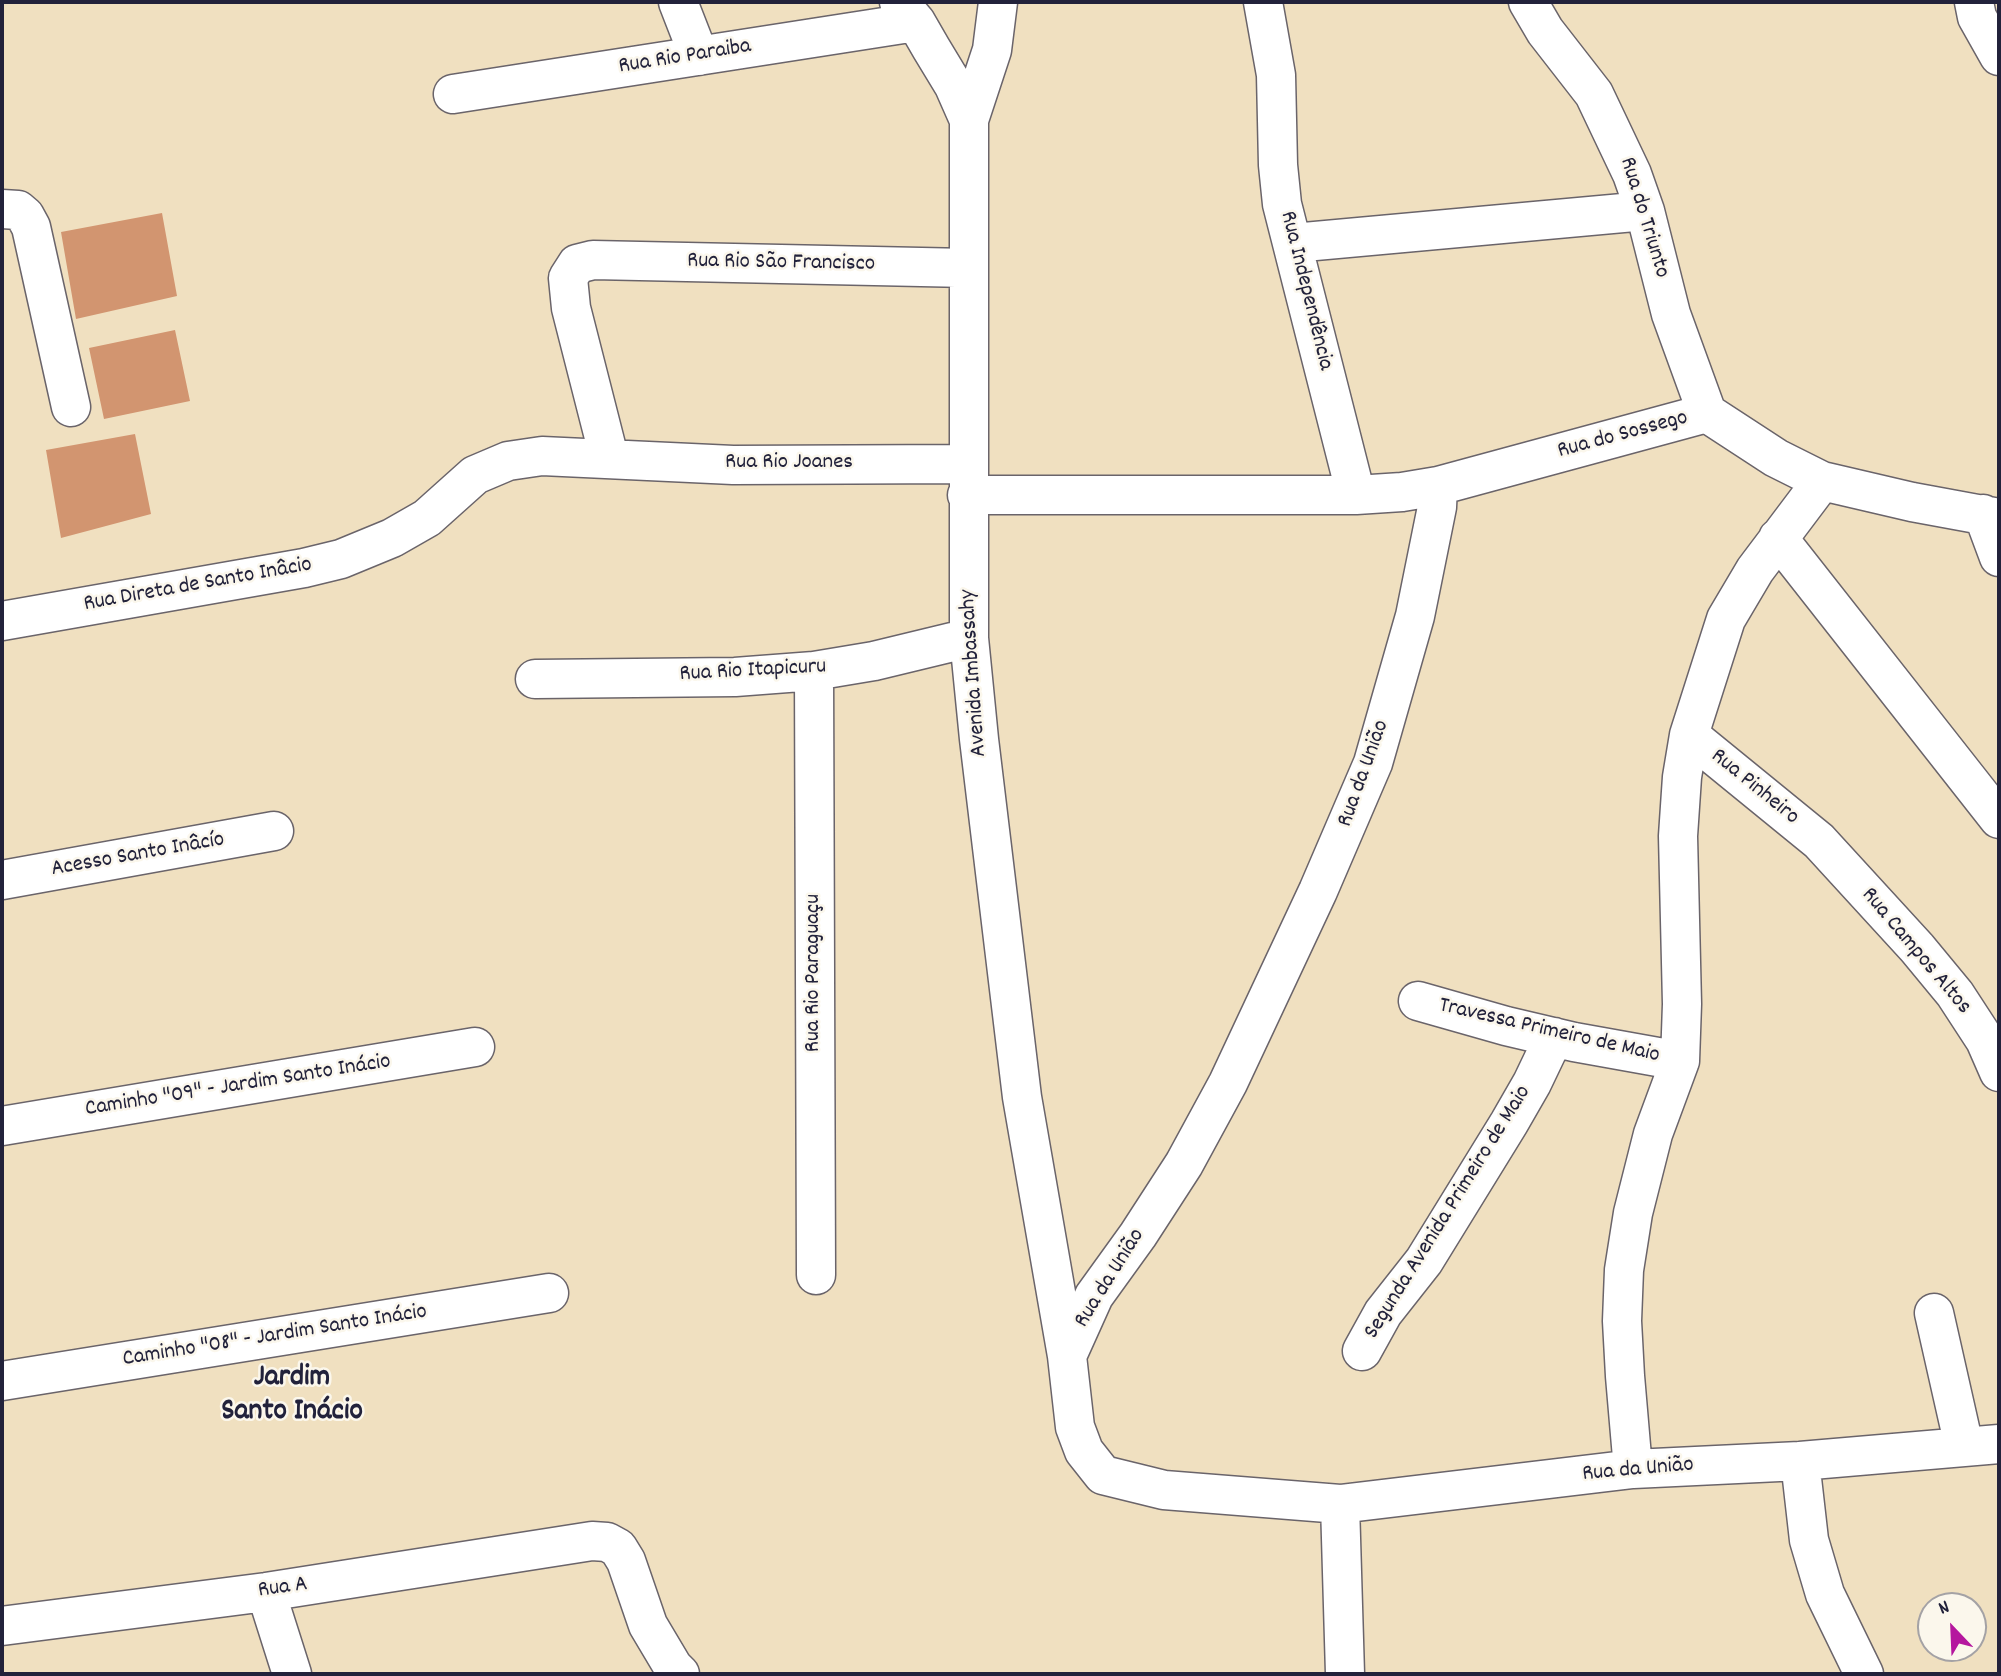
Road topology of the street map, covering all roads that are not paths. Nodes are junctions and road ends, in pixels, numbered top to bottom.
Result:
1 (678, 2) edge
2 (998, 2) edge
3 (1262, 2) edge
4 (1528, 2) edge
5 (1971, 7) edge
6 (908, 12) edge
7 (1999, 55) edge
8 (699, 56) junction
9 (453, 94) dead end
10 (969, 120) junction
11 (2, 209) edge
12 (1645, 211) junction
13 (1293, 243) junction
14 (968, 268) junction
15 (71, 407) dead end
16 (1707, 413) junction
17 (609, 457) junction
18 (968, 480) junction
19 (1822, 481) junction
20 (1438, 486) junction
21 (1356, 495) junction
22 (1991, 516) edge
23 (392, 538) joint
24 (1778, 538) junction
25 (1999, 557) edge
26 (2, 621) edge
27 (969, 638) junction
28 (814, 671) junction
29 (535, 679) dead end
30 (1689, 735) junction
31 (1999, 819) edge
32 (274, 831) dead end
33 (1819, 841) joint
34 (2, 880) edge
35 (1418, 1001) dead end
36 (1554, 1037) junction
37 (475, 1047) dead end
38 (1680, 1061) junction
39 (1999, 1072) edge
40 (2, 1126) edge
41 (816, 1275) dead end
42 (549, 1293) dead end
43 (1934, 1313) dead end
44 (1362, 1351) dead end
45 (1067, 1356) junction
46 (2, 1381) edge
47 (1981, 1445) edge
48 (1800, 1461) junction
49 (1633, 1469) junction
50 (1340, 1504) junction
51 (266, 1592) junction
52 (2, 1626) edge
53 (292, 1674) edge
54 (680, 1674) edge
55 (1345, 1674) edge
56 (1864, 1674) edge

1 - 8 street
2 - 10 street
3 - 13 street, Rua Independência
4 - 12 street, Rua do Triunto
5 - 7 street
6 - 8 street, Rua Rio Paraiba
6 - 10 street, Avenida Imbassahy
8 - 9 street, Rua Rio Paraiba
10 - 14 street, Avenida Imbassahy
11 - 15 street
12 - 13 street
12 - 16 street, Rua do Triunto
13 - 21 street, Rua Independência
14 - 17 street, Rua Rio São Francisco
14 - 18 street, Avenida Imbassahy
16 - 19 street, Rua do Sossego
16 - 20 street, Rua do Sossego
17 - 18 street, Rua Rio Joanes
17 - 23 street, Rua Rio Joanes
18 - 21 street, Rua Rio Joanes
18 - 27 street, Avenida Imbassahy
19 - 22 street, Rua do Sossego
19 - 24 street
20 - 21 street
20 - 45 street, Rua da União
22 - 25 street
23 - 26 street, Rua Direta de Santo Inâcio
24 - 30 street
24 - 31 street
27 - 28 street, Rua Rio Itapicuru
27 - 45 street, Avenida Imbassahy
28 - 29 street, Rua Rio Itapicuru
28 - 41 street, Rua Rio Paraguaçu
30 - 33 street, Rua Pinheiro
30 - 38 street
32 - 34 street, Acesso Santo Inâcío
33 - 39 street, Rua Campos Altos
35 - 36 street, Travessa Primeiro de Maio
36 - 38 street, Travessa Primeiro de Maio
36 - 44 street, Segunda Avenida Primeiro de Maio
37 - 40 street, Caminho "09" - Jardim Santo Inácio
38 - 49 street
42 - 46 street, Caminho "08" - Jardim Santo Inácio
43 - 47 street
45 - 50 street, Rua da União
47 - 48 street, Rua da União
48 - 49 street, Rua da União
48 - 56 street
49 - 50 street, Rua da União
50 - 55 street
51 - 52 street, Rua A
51 - 53 street
51 - 54 street, Rua A

